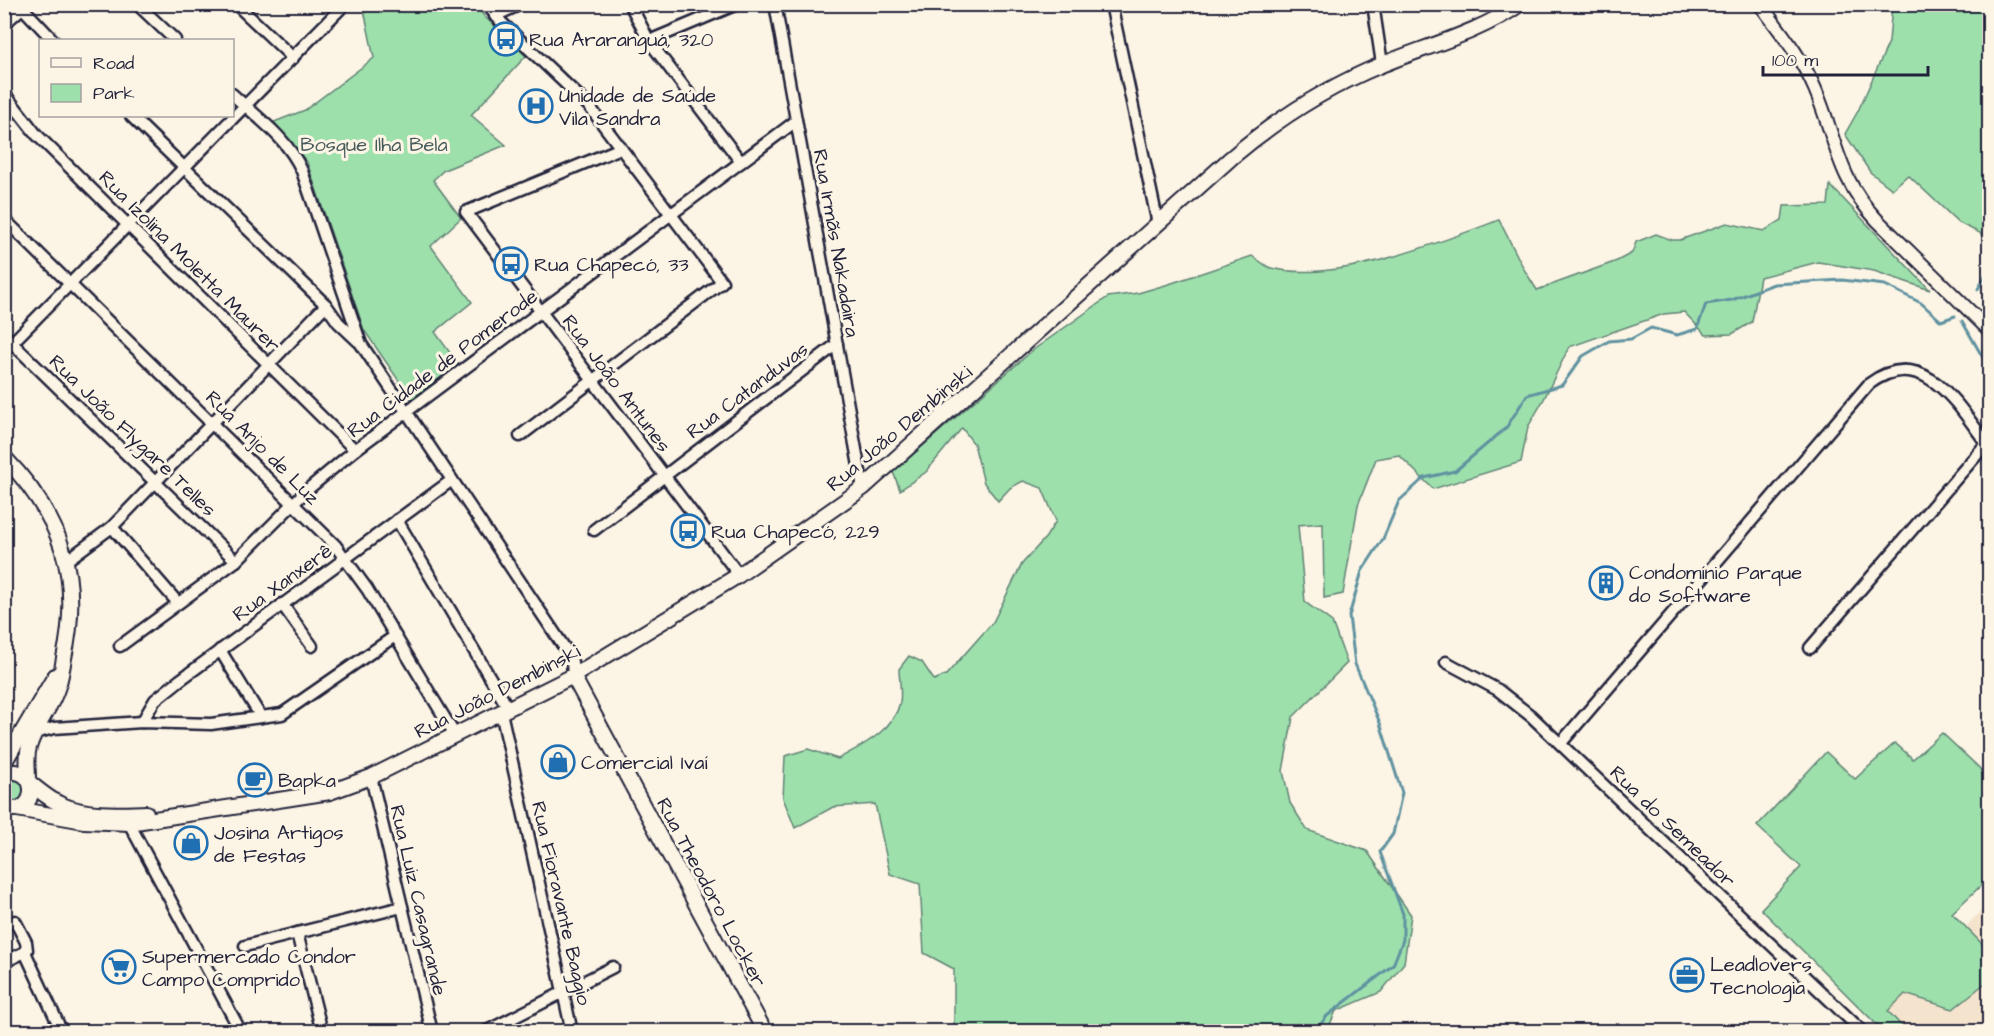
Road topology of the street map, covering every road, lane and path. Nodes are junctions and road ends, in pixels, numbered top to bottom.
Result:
1 (137, 4) edge
2 (236, 4) edge
3 (487, 4) edge
4 (521, 4) edge
5 (630, 4) edge
6 (737, 4) edge
7 (775, 4) edge
8 (1111, 4) edge
9 (1373, 4) edge
10 (1520, 4) edge
11 (1760, 4) edge
12 (21, 6) edge
13 (340, 6) edge
14 (495, 15) junction
15 (4, 24) edge
16 (52, 39) edge
17 (175, 39) edge
18 (649, 41) junction
19 (293, 58) junction
20 (1382, 64) junction
21 (4, 93) edge
22 (234, 96) edge
23 (245, 106) junction
24 (132, 117) edge
25 (796, 121) junction
26 (621, 148) junction
27 (741, 162) junction
28 (185, 167) junction
29 (671, 214) junction
30 (4, 219) edge
31 (1158, 224) junction
32 (129, 225) junction
33 (71, 284) junction
34 (327, 305) junction
35 (541, 312) junction
36 (1989, 331) edge
37 (7, 343) edge
38 (361, 344) junction
39 (837, 344) junction
40 (269, 364) junction
41 (592, 381) junction
42 (407, 412) junction
43 (213, 423) junction
44 (520, 436) dead end
45 (1988, 446) edge
46 (356, 450) junction
47 (4, 457) edge
48 (664, 476) junction
49 (452, 480) junction
50 (155, 482) junction
51 (863, 488) junction
52 (294, 503) junction
53 (397, 520) junction
54 (112, 527) junction
55 (594, 530) dead end
56 (345, 558) junction
57 (66, 561) junction
58 (236, 561) junction
59 (739, 575) junction
60 (178, 603) junction
61 (282, 604) junction
62 (395, 636) junction
63 (120, 646) dead end
64 (312, 646) dead end
65 (1809, 648) dead end
66 (220, 650) junction
67 (64, 658) junction
68 (1446, 662) dead end
69 (573, 676) junction
70 (504, 710) junction
71 (47, 711) junction
72 (261, 717) junction
73 (142, 722) junction
74 (54, 728) junction
75 (35, 733) junction
76 (455, 735) junction
77 (1560, 743) junction
78 (4, 764) edge
79 (4, 774) edge
80 (371, 777) junction
81 (29, 781) junction
82 (8, 808) edge
83 (184, 813) junction
84 (129, 823) junction
85 (402, 907) junction
86 (15, 921) dead end
87 (297, 933) junction
88 (245, 946) dead end
89 (25, 952) junction
90 (4, 962) edge
91 (613, 967) dead end
92 (564, 992) junction
93 (62, 1032) edge
94 (242, 1032) edge
95 (322, 1032) edge
96 (432, 1032) edge
97 (485, 1032) edge
98 (572, 1032) edge
99 (765, 1032) edge
100 (1863, 1032) edge

1 - 17 street
2 - 19 street
3 - 14 street
4 - 14 street
5 - 18 street
6 - 18 street
7 - 25 street, Rua Irmãs Nakadaira
8 - 31 street
9 - 20 street
10 - 20 main road, Rua João Dembinski
11 - 36 street
12 - 15 street
12 - 16 street
13 - 19 street
14 - 26 street
18 - 27 street
19 - 23 street
20 - 31 main road, Rua João Dembinski
21 - 32 street, Rua Izolina Moletta Maurer
22 - 23 street
23 - 28 street
23 - 38 street
24 - 28 street
25 - 27 street, Rua Cidade de Pomerode
25 - 39 street, Rua Irmãs Nakadaira
26 - 29 street
26 - 35 street, Rua João Antunes
27 - 29 street, Rua Cidade de Pomerode
28 - 32 street
28 - 34 street
29 - 35 street, Rua Cidade de Pomerode
29 - 41 street
30 - 33 street, Rua Anjo de Luz
31 - 51 main road, Rua João Dembinski
32 - 33 street
32 - 40 street, Rua Izolina Moletta Maurer
33 - 37 street
33 - 43 street, Rua Anjo de Luz
34 - 38 street
34 - 40 street
35 - 41 street, Rua João Antunes
35 - 42 street, Rua Cidade de Pomerode
37 - 50 street, Rua João Flygare Telles
38 - 42 street
39 - 48 street, Rua Catanduvas
39 - 51 street, Rua Irmãs Nakadaira
40 - 43 street
40 - 46 street, Rua Izolina Moletta Maurer
41 - 44 street
41 - 48 street, Rua João Antunes
42 - 46 street, Rua Cidade de Pomerode
42 - 49 street
43 - 50 street
43 - 52 street, Rua Anjo de Luz
45 - 65 street
45 - 77 street
46 - 52 street, Rua Cidade de Pomerode
47 - 57 main road
48 - 55 street, Rua Catanduvas
48 - 59 street, Rua João Antunes
49 - 53 street, Rua Xanxerê
49 - 69 street
50 - 54 street
50 - 58 street, Rua João Flygare Telles
51 - 59 main road, Rua João Dembinski
52 - 56 street, Rua Anjo de Luz
52 - 58 street, Rua Cidade de Pomerode
53 - 56 street, Rua Xanxerê
53 - 70 street, Rua Fioravante Baggio
54 - 57 street
54 - 60 street
56 - 61 street, Rua Xanxerê
56 - 62 street, Rua Anjo de Luz
57 - 67 main road
58 - 60 street, Rua Cidade de Pomerode
59 - 69 main road, Rua João Dembinski
60 - 63 street, Rua Cidade de Pomerode
61 - 64 street
61 - 66 street, Rua Xanxerê
62 - 72 street
62 - 76 street, Rua Anjo de Luz
66 - 72 street
66 - 73 street, Rua Xanxerê
67 - 71 main road
67 - 78 main road
68 - 77 street, Rua do Semeador
69 - 70 main road, Rua João Dembinski
69 - 99 main road, Rua Theodoro Locker
70 - 76 main road, Rua João Dembinski
70 - 92 street, Rua Fioravante Baggio
71 - 74 street
71 - 75 main road
72 - 73 street
73 - 74 street
74 - 75 street
75 - 81 main road
76 - 80 main road, Rua João Dembinski
77 - 100 street, Rua do Semeador
79 - 81 main road
80 - 83 main road, Rua João Dembinski
80 - 85 street, Rua Luiz Casagrande
81 - 82 main road
81 - 83 main road, Rua João Dembinski
82 - 84 main road, Rua João Dembinski
83 - 84 main road, Rua João Dembinski
84 - 94 street
85 - 87 street
85 - 96 street, Rua Luiz Casagrande
86 - 89 street
87 - 88 street
87 - 95 street
89 - 90 street
89 - 93 street
91 - 92 street
92 - 97 street
92 - 98 street, Rua Fioravante Baggio

